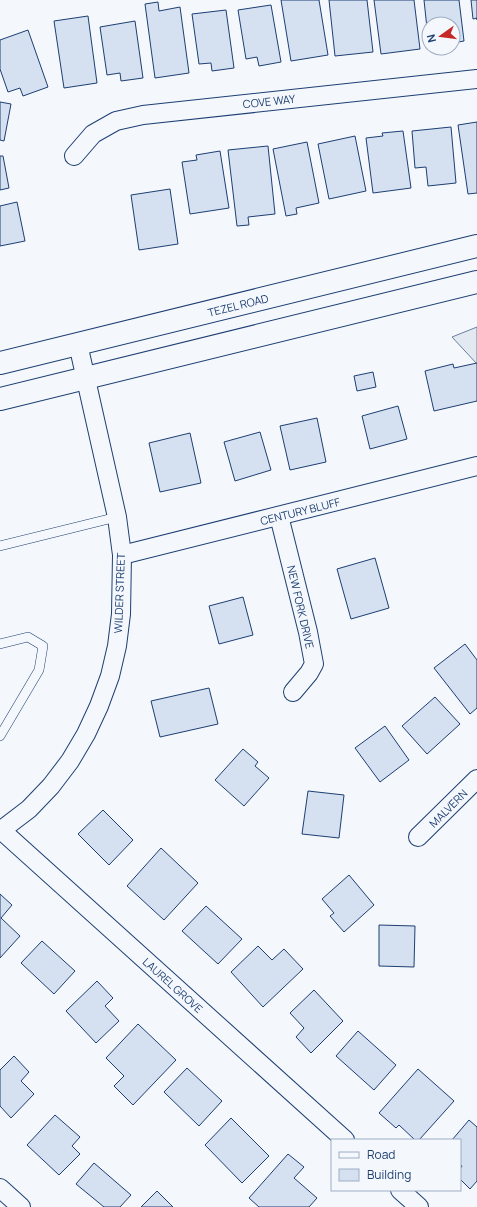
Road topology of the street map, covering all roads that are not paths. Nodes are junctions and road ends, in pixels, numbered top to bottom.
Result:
1 (477, 79) edge
2 (74, 156) dead end
3 (477, 246) edge
4 (477, 282) edge
5 (78, 344) junction
6 (0, 363) edge
7 (86, 378) junction
8 (0, 399) edge
9 (477, 466) edge
10 (280, 516) junction
11 (116, 517) junction
12 (0, 546) edge
13 (122, 554) junction
14 (0, 644) edge
15 (293, 692) dead end
16 (0, 736) edge
17 (477, 779) edge
18 (1, 831) edge
19 (418, 837) dead end
20 (344, 1139) edge
21 (0, 1188) edge
22 (401, 1191) edge
23 (21, 1207) edge
24 (419, 1207) edge

1 - 2 street, COVE WAY
3 - 5 main road, TEZEL ROAD
4 - 7 main road
5 - 6 main road, TEZEL ROAD
5 - 7 street, WILDER STREET
7 - 8 main road
7 - 11 street, WILDER STREET
9 - 10 street, CENTURY BLUFF
10 - 13 street, CENTURY BLUFF
10 - 15 street, NEW FORK DRIVE
11 - 12 lane
11 - 13 street, WILDER STREET
13 - 18 street, WILDER STREET
14 - 16 lane
17 - 19 street, MALVERN
18 - 20 street, LAUREL GROVE
21 - 23 street
22 - 24 street

